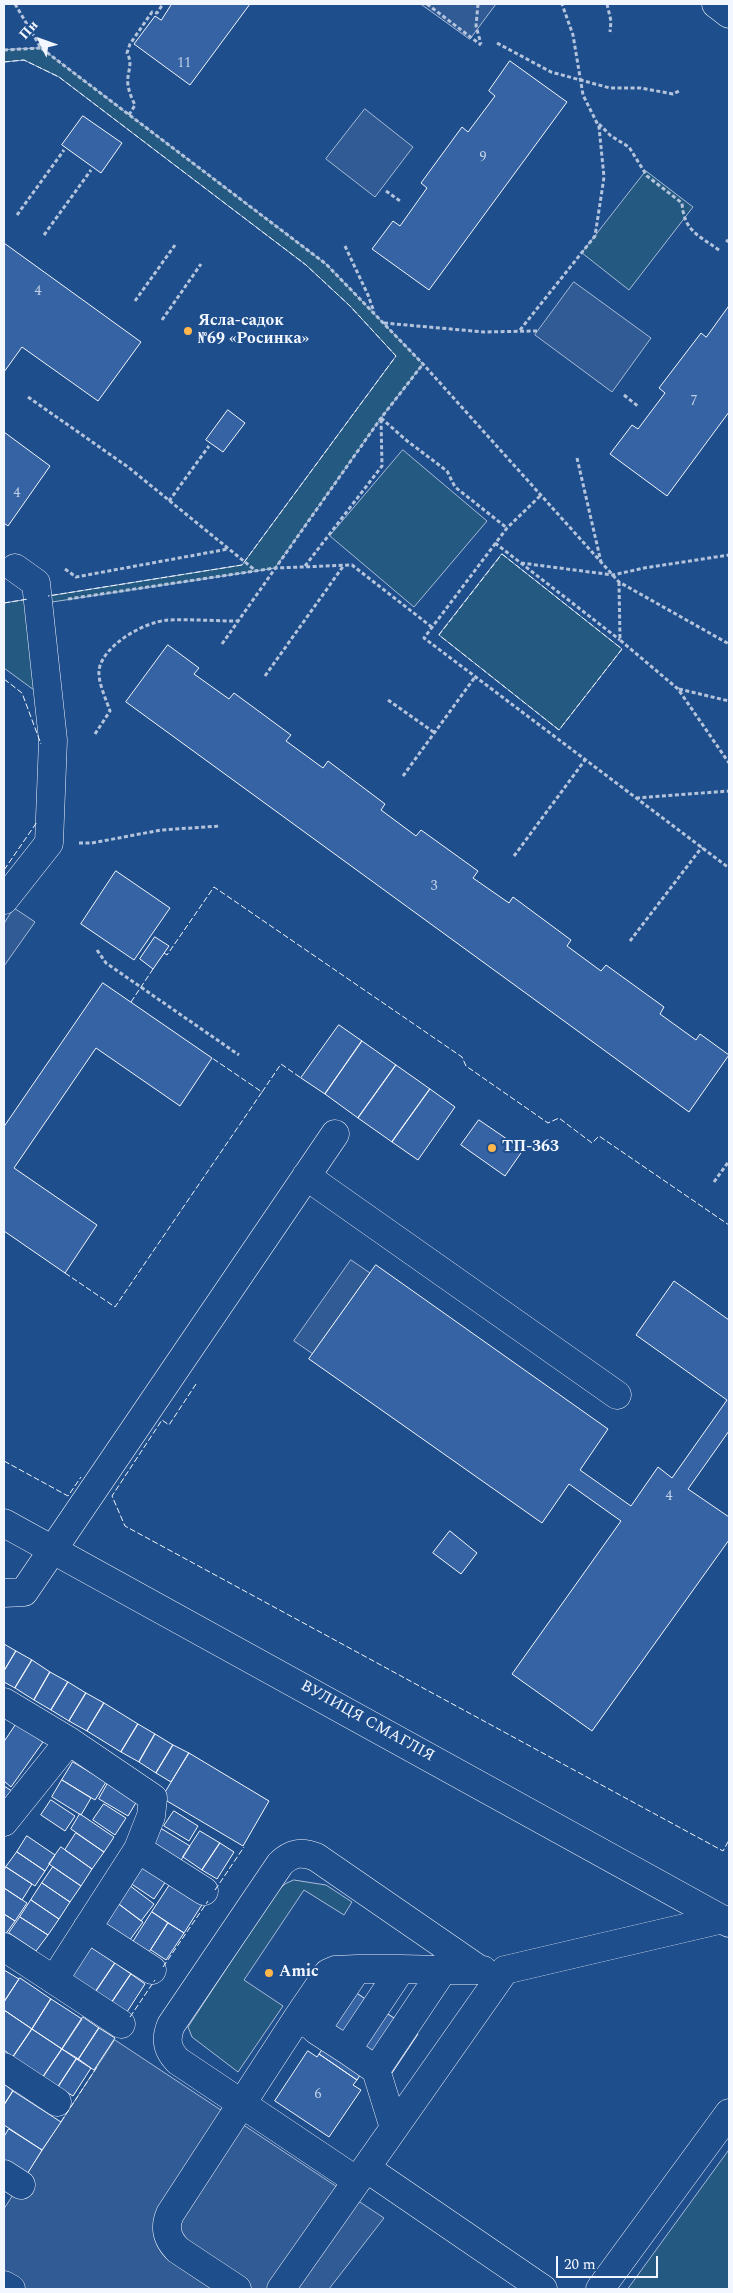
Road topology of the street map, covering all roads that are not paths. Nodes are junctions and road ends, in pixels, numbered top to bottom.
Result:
1 (716, 4) edge
2 (729, 14) edge
3 (15, 568) dead end
4 (4, 900) edge
5 (335, 1134) dead end
6 (306, 1176) junction
7 (618, 1395) dead end
8 (4, 1523) edge
9 (53, 1550) junction
10 (4, 1593) edge
11 (4, 1702) edge
12 (69, 1740) junction
13 (4, 1822) edge
14 (138, 1849) junction
15 (204, 1891) dead end
16 (726, 1921) edge
17 (87, 1928) junction
18 (4, 1947) edge
19 (401, 1969) junction
20 (152, 1970) dead end
21 (443, 1970) junction
22 (493, 1970) junction
23 (54, 1980) junction
24 (307, 2023) junction
25 (121, 2024) dead end
26 (347, 2050) junction
27 (4, 2067) edge
28 (376, 2070) junction
29 (57, 2102) dead end
30 (242, 2103) junction
31 (729, 2114) edge
32 (394, 2128) junction
33 (361, 2175) junction
34 (4, 2285) edge
35 (10, 2289) edge
36 (237, 2289) edge
37 (281, 2289) edge
38 (543, 2289) edge
39 (600, 2289) edge

1 - 2 street
3 - 4 street
5 - 6 street
6 - 7 street
6 - 9 street
8 - 9 street, ВУЛИЦЯ СМАГЛІЯ
9 - 10 street
9 - 16 street, ВУЛИЦЯ СМАГЛІЯ
11 - 12 street
12 - 13 street
12 - 14 street
14 - 15 street
14 - 17 street
16 - 22 street
17 - 20 street
17 - 23 street
18 - 23 street
19 - 21 street
19 - 24 street
19 - 26 street
21 - 22 street
21 - 28 street
22 - 30 street
22 - 32 street
23 - 25 street
24 - 26 street
24 - 30 street
26 - 28 street
27 - 29 street
28 - 32 street
30 - 33 street
30 - 36 street
31 - 39 street
32 - 33 street
33 - 37 street
33 - 38 street
34 - 35 street

